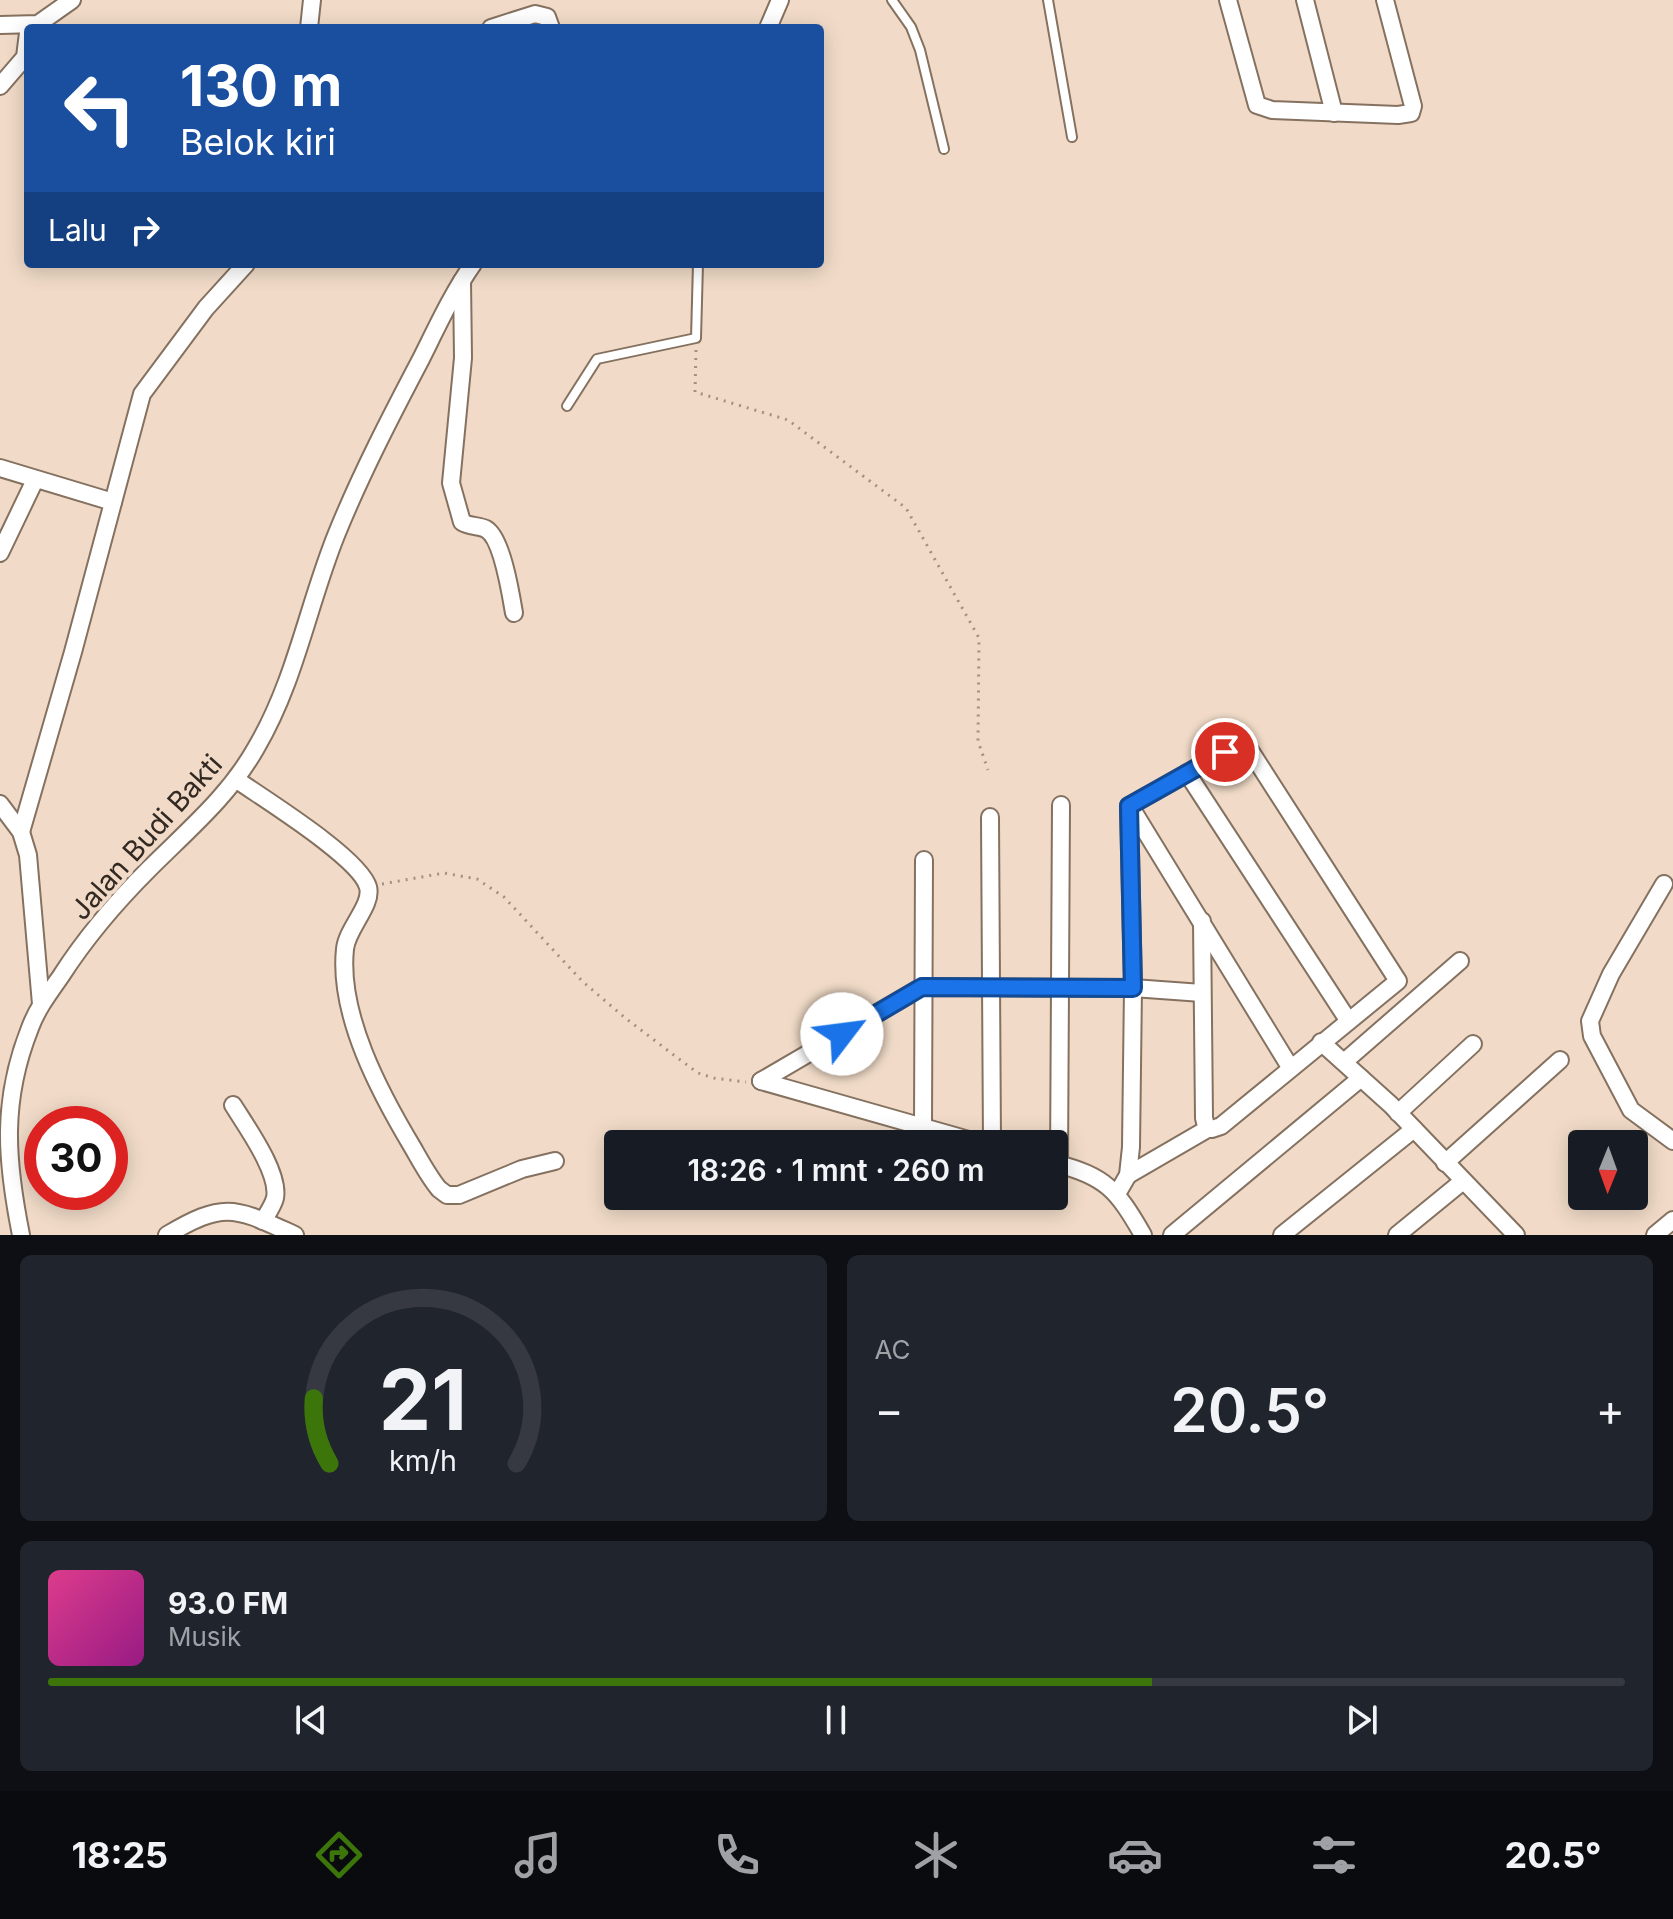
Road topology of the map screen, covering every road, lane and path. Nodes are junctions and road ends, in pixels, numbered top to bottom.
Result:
1 (72, 0) edge
2 (312, 0) edge
3 (780, 0) edge
4 (892, 0) edge
5 (1048, 0) edge
6 (1228, 0) edge
7 (1305, 0) edge
8 (1385, 0) edge
9 (38, 24) edge
10 (309, 24) edge
11 (504, 24) edge
12 (550, 24) edge
13 (770, 24) edge
14 (0, 25) edge
15 (24, 28) edge
16 (24, 58) edge
17 (0, 86) edge
18 (1334, 113) junction
19 (1072, 137) dead end
20 (944, 149) dead end
21 (242, 268) edge
22 (470, 268) edge
23 (698, 268) edge
24 (462, 280) junction
25 (696, 338) junction
26 (567, 406) dead end
27 (0, 468) edge
28 (35, 480) junction
29 (113, 502) junction
30 (0, 553) edge
31 (514, 613) dead end
32 (988, 770) dead end
33 (1187, 773) junction
34 (237, 780) junction
35 (0, 804) edge
36 (1061, 805) dead end
37 (1129, 806) junction
38 (990, 817) dead end
39 (21, 832) junction
40 (924, 860) dead end
41 (1664, 884) dead end
42 (368, 888) junction
43 (1202, 921) junction
44 (1460, 961) dead end
45 (922, 987) junction
46 (991, 987) junction
47 (1061, 988) junction
48 (1133, 988) junction
49 (1202, 993) junction
50 (41, 1004) junction
51 (1348, 1020) junction
52 (1321, 1042) junction
53 (1473, 1044) dead end
54 (1560, 1060) dead end
55 (1344, 1062) junction
56 (1290, 1067) junction
57 (1361, 1078) junction
58 (761, 1081) junction
59 (233, 1105) dead end
60 (1398, 1113) junction
61 (923, 1127) junction
62 (1209, 1128) junction
63 (1414, 1129) junction
64 (934, 1130) edge
65 (992, 1130) edge
66 (1058, 1130) edge
67 (1673, 1141) edge
68 (555, 1161) dead end
69 (1445, 1163) junction
70 (1068, 1167) edge
71 (1128, 1175) junction
72 (1463, 1181) junction
73 (1117, 1194) junction
74 (1673, 1220) edge
75 (263, 1221) junction
76 (21, 1235) edge
77 (167, 1235) edge
78 (295, 1235) edge
79 (1143, 1235) edge
80 (1172, 1235) edge
81 (1282, 1235) edge
82 (1397, 1235) edge
83 (1516, 1235) edge
84 (1655, 1235) edge

1 - 9 street
2 - 10 street
3 - 13 street
4 - 20 lane
5 - 19 lane
6 - 18 street
7 - 18 street
8 - 18 street
11 - 12 street
14 - 15 street
16 - 17 street
21 - 29 street
22 - 24 street, Jalan Budi Bakti
23 - 25 lane
24 - 31 street
24 - 34 street, Jalan Budi Bakti
25 - 26 lane
25 - 32 path
27 - 28 street
28 - 29 street
28 - 30 street
29 - 39 street
33 - 37 street
33 - 51 street
33 - 51 street
34 - 42 street
34 - 50 street, Jalan Budi Bakti
35 - 39 street
36 - 47 street
37 - 43 street
37 - 48 street
38 - 46 street
39 - 50 street
40 - 45 street
41 - 67 street
42 - 58 path
42 - 68 street
43 - 49 street
43 - 56 street
44 - 55 street
45 - 46 street
45 - 58 street
45 - 61 street
46 - 47 street
46 - 65 street
47 - 48 street
47 - 66 street
48 - 49 street
48 - 71 street
49 - 62 street
50 - 76 street, Jalan Budi Bakti
51 - 52 street
52 - 55 street
52 - 56 street
53 - 60 street
54 - 69 street
55 - 57 street
56 - 62 street
57 - 60 street
57 - 80 street
58 - 61 street
59 - 75 street
60 - 63 street
61 - 64 street
62 - 71 street
63 - 69 street
63 - 81 street
69 - 72 street
70 - 73 street
71 - 73 street
72 - 82 street
72 - 83 street
73 - 79 street
74 - 84 street
75 - 77 street
75 - 78 street

